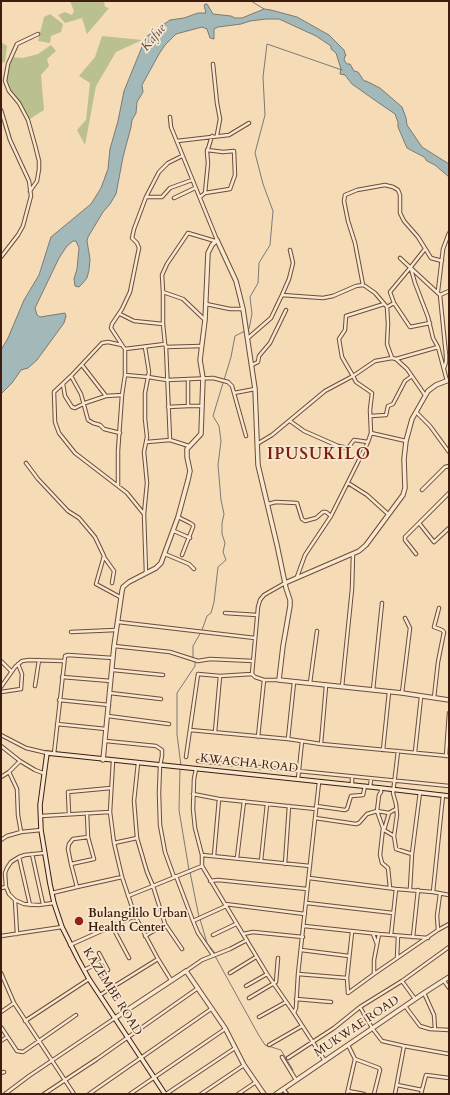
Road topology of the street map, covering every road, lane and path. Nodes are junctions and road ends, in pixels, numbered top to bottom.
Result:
1 (38, 34) dead end
2 (213, 64) dead end
3 (1, 110) edge
4 (170, 117) dead end
5 (249, 123) dead end
6 (217, 135) junction
7 (212, 136) junction
8 (177, 142) junction
9 (207, 150) junction
10 (182, 156) junction
11 (192, 180) junction
12 (195, 188) junction
13 (30, 190) junction
14 (205, 193) junction
15 (146, 197) junction
16 (200, 197) junction
17 (174, 198) dead end
18 (449, 233) edge
19 (216, 241) junction
20 (425, 248) junction
21 (290, 250) dead end
22 (1, 257) edge
23 (400, 258) dead end
24 (442, 261) junction
25 (411, 269) junction
26 (363, 285) junction
27 (163, 292) junction
28 (438, 292) junction
29 (449, 292) edge
30 (282, 295) junction
31 (440, 295) junction
32 (394, 303) junction
33 (206, 304) junction
34 (384, 304) junction
35 (387, 307) junction
36 (243, 309) junction
37 (286, 310) dead end
38 (120, 314) junction
39 (205, 320) junction
40 (430, 323) junction
41 (163, 324) junction
42 (248, 338) junction
43 (165, 344) junction
44 (122, 345) junction
45 (201, 346) junction
46 (145, 347) junction
47 (166, 347) junction
48 (438, 347) junction
49 (125, 349) junction
50 (392, 358) junction
51 (396, 359) junction
52 (82, 365) junction
53 (252, 365) junction
54 (444, 368) junction
55 (125, 375) junction
56 (71, 376) junction
57 (353, 376) junction
58 (412, 376) junction
59 (148, 377) junction
60 (203, 378) junction
61 (188, 379) junction
62 (167, 380) junction
63 (448, 380) edge
64 (63, 384) junction
65 (255, 389) junction
66 (234, 393) junction
67 (122, 395) junction
68 (425, 395) junction
69 (106, 396) junction
70 (85, 403) junction
71 (188, 406) junction
72 (202, 406) junction
73 (168, 408) junction
74 (416, 412) junction
75 (371, 416) junction
76 (289, 420) junction
77 (120, 433) junction
78 (371, 433) junction
79 (246, 436) dead end
80 (170, 440) junction
81 (406, 441) junction
82 (147, 442) junction
83 (368, 442) junction
84 (257, 444) junction
85 (189, 446) junction
86 (449, 452) edge
87 (26, 463) dead end
88 (449, 466) edge
89 (348, 483) junction
90 (118, 486) junction
91 (422, 490) dead end
92 (449, 493) edge
93 (267, 504) junction
94 (144, 514) junction
95 (389, 515) junction
96 (331, 516) junction
97 (178, 517) junction
98 (419, 523) junction
99 (449, 528) edge
100 (174, 531) junction
101 (190, 538) junction
102 (164, 554) junction
103 (353, 554) junction
104 (416, 554) dead end
105 (182, 555) dead end
106 (104, 556) junction
107 (194, 569) dead end
108 (146, 573) junction
109 (297, 577) junction
110 (112, 583) dead end
111 (285, 583) junction
112 (120, 597) junction
113 (382, 603) dead end
114 (439, 608) dead end
115 (225, 613) dead end
116 (257, 615) junction
117 (405, 618) dead end
118 (118, 622) junction
119 (117, 630) junction
120 (317, 631) dead end
121 (71, 632) dead end
122 (255, 638) junction
123 (114, 646) junction
124 (114, 658) junction
125 (39, 660) junction
126 (1, 661) edge
127 (63, 661) junction
128 (253, 661) junction
129 (18, 664) junction
130 (113, 670) junction
131 (11, 671) junction
132 (252, 674) junction
133 (163, 675) dead end
134 (220, 676) junction
135 (62, 677) junction
136 (264, 680) junction
137 (279, 680) junction
138 (111, 681) junction
139 (294, 682) junction
140 (310, 684) junction
141 (1, 686) edge
142 (35, 686) dead end
143 (326, 686) junction
144 (342, 688) junction
145 (373, 690) junction
146 (1, 692) edge
147 (389, 692) junction
148 (110, 693) junction
149 (402, 694) junction
150 (421, 697) junction
151 (434, 698) junction
152 (161, 699) dead end
153 (59, 700) junction
154 (449, 700) edge
155 (108, 705) junction
156 (449, 713) edge
157 (108, 716) junction
158 (57, 724) junction
159 (169, 724) dead end
160 (106, 729) junction
161 (190, 730) junction
162 (215, 732) junction
163 (1, 734) edge
164 (258, 737) junction
165 (288, 739) junction
166 (106, 741) junction
167 (302, 741) junction
168 (321, 744) junction
169 (1, 746) edge
170 (383, 750) junction
171 (398, 751) junction
172 (415, 752) junction
173 (47, 753) junction
174 (54, 754) junction
175 (447, 756) edge
176 (186, 757) dead end
177 (103, 760) junction
178 (20, 761) junction
179 (113, 761) junction
180 (198, 761) dead end
181 (138, 763) junction
182 (160, 766) junction
183 (252, 766) junction
184 (196, 769) junction
185 (299, 771) junction
186 (9, 772) junction
187 (43, 772) junction
188 (252, 775) junction
189 (1, 777) edge
190 (352, 777) junction
191 (298, 779) junction
192 (371, 779) junction
193 (395, 781) junction
194 (319, 782) junction
195 (352, 785) junction
196 (365, 786) junction
197 (449, 786) edge
198 (370, 787) junction
199 (111, 788) junction
200 (382, 788) junction
201 (393, 789) junction
202 (420, 792) junction
203 (193, 794) junction
204 (443, 795) junction
205 (449, 796) edge
206 (219, 799) junction
207 (244, 801) junction
208 (267, 804) junction
209 (289, 806) junction
210 (316, 807) junction
211 (396, 808) junction
212 (377, 811) junction
213 (110, 812) junction
214 (87, 813) junction
215 (389, 813) junction
216 (69, 814) junction
217 (40, 816) junction
218 (315, 818) junction
219 (383, 829) junction
220 (41, 830) junction
221 (21, 832) junction
222 (394, 836) junction
223 (88, 837) junction
224 (137, 838) junction
225 (1, 840) edge
226 (114, 844) junction
227 (44, 853) junction
228 (32, 854) junction
229 (412, 854) junction
230 (202, 855) junction
231 (214, 856) junction
232 (19, 857) junction
233 (237, 858) junction
234 (261, 860) junction
235 (71, 864) junction
236 (285, 864) junction
237 (202, 866) junction
238 (310, 866) junction
239 (122, 877) junction
240 (175, 877) junction
241 (309, 878) junction
242 (210, 880) junction
243 (153, 886) junction
244 (6, 887) junction
245 (77, 887) junction
246 (1, 888) edge
247 (390, 888) junction
248 (307, 889) junction
249 (396, 889) junction
250 (410, 889) junction
251 (418, 890) junction
252 (433, 892) junction
253 (52, 893) junction
254 (440, 894) junction
255 (449, 895) edge
256 (128, 896) junction
257 (15, 900) junction
258 (54, 903) junction
259 (307, 903) junction
260 (43, 904) junction
261 (30, 905) junction
262 (225, 905) junction
263 (393, 913) junction
264 (305, 914) junction
265 (134, 916) junction
266 (193, 921) junction
267 (165, 924) junction
268 (236, 924) junction
269 (112, 926) junction
270 (304, 926) junction
271 (448, 926) edge
272 (62, 927) junction
273 (438, 930) junction
274 (352, 932) junction
275 (17, 934) junction
276 (243, 934) junction
277 (373, 934) junction
278 (379, 934) junction
279 (213, 935) dead end
280 (391, 935) junction
281 (1, 936) edge
282 (145, 936) junction
283 (303, 936) junction
284 (398, 936) junction
285 (413, 937) junction
286 (429, 938) junction
287 (247, 940) junction
288 (377, 944) junction
289 (70, 945) junction
290 (449, 947) edge
291 (182, 949) dead end
292 (301, 950) junction
293 (99, 953) dead end
294 (214, 955) junction
295 (349, 956) junction
296 (256, 957) junction
297 (129, 958) dead end
298 (278, 958) dead end
299 (397, 958) junction
300 (158, 959) junction
301 (103, 961) junction
302 (84, 970) junction
303 (108, 970) dead end
304 (186, 971) junction
305 (1, 973) edge
306 (230, 973) dead end
307 (267, 974) junction
308 (298, 974) junction
309 (374, 974) junction
310 (449, 977) edge
311 (347, 978) junction
312 (89, 979) junction
313 (171, 980) junction
314 (402, 981) junction
315 (444, 981) junction
316 (274, 984) junction
317 (246, 986) dead end
318 (198, 988) junction
319 (449, 988) edge
320 (424, 993) junction
321 (100, 994) junction
322 (249, 998) dead end
323 (296, 999) junction
324 (415, 999) junction
325 (286, 1002) junction
326 (331, 1002) dead end
327 (14, 1003) junction
328 (405, 1006) junction
329 (360, 1007) junction
330 (211, 1009) junction
331 (1, 1012) edge
332 (294, 1013) junction
333 (76, 1015) dead end
334 (259, 1017) dead end
335 (115, 1018) junction
336 (25, 1021) junction
337 (302, 1026) junction
338 (1, 1027) edge
339 (225, 1028) junction
340 (372, 1028) junction
341 (435, 1029) junction
342 (449, 1030) edge
343 (7, 1037) junction
344 (128, 1037) junction
345 (1, 1041) edge
346 (39, 1041) junction
347 (312, 1042) junction
348 (269, 1045) dead end
349 (348, 1045) junction
350 (404, 1046) junction
351 (235, 1048) junction
352 (449, 1054) edge
353 (141, 1057) junction
354 (282, 1058) dead end
355 (288, 1058) dead end
356 (355, 1059) junction
357 (52, 1060) junction
358 (324, 1061) junction
359 (244, 1065) junction
360 (154, 1077) junction
361 (449, 1078) edge
362 (296, 1080) junction
363 (66, 1081) junction
364 (256, 1082) junction
365 (397, 1086) junction
366 (283, 1089) junction
367 (422, 1090) junction
368 (347, 1092) edge
369 (5, 1094) edge
370 (44, 1094) edge
371 (74, 1094) edge
372 (88, 1094) edge
373 (130, 1094) edge
374 (165, 1094) edge
375 (201, 1094) edge
376 (238, 1094) edge
377 (264, 1094) edge
378 (276, 1094) edge
379 (287, 1094) edge
380 (364, 1094) edge
381 (374, 1094) edge
382 (395, 1094) edge
383 (421, 1094) edge

1 - 13 street
2 - 6 street
3 - 13 street
4 - 8 street
5 - 6 street
6 - 7 street
7 - 8 street
7 - 9 street
8 - 10 street
9 - 14 street
9 - 14 street
10 - 11 street
10 - 15 street
11 - 12 street
11 - 15 street
12 - 16 street
12 - 17 street
13 - 22 street
14 - 16 street
15 - 38 street
16 - 19 street
18 - 24 street
19 - 27 street
19 - 33 street
19 - 36 street
20 - 24 street
20 - 25 street
20 - 26 street
21 - 30 street
23 - 25 street
24 - 28 street
25 - 28 street
25 - 32 street
25 - 40 street
26 - 30 street
26 - 34 street
27 - 39 street
27 - 41 street
28 - 31 street
29 - 31 street
30 - 42 street
31 - 54 street
32 - 35 street
32 - 40 street
33 - 36 street
33 - 39 street
34 - 35 street
34 - 57 street
35 - 50 street
36 - 42 street
37 - 53 street
38 - 41 street
38 - 44 street
39 - 45 street
40 - 48 street
41 - 43 street
42 - 53 street
43 - 46 street
43 - 47 street
44 - 49 street
44 - 52 street
45 - 47 street
45 - 60 street
46 - 49 street
46 - 59 street
47 - 62 street
48 - 51 street
48 - 54 street
49 - 55 street
50 - 51 street
50 - 57 street
51 - 58 street
52 - 56 street
52 - 69 street
53 - 65 street
54 - 63 street
55 - 59 street
55 - 67 street
56 - 64 street
56 - 70 street
57 - 75 street
57 - 76 street
58 - 68 street
58 - 75 street
59 - 62 street
59 - 82 street
60 - 61 street
60 - 66 street
60 - 72 street
61 - 62 street
61 - 71 street
62 - 73 street
63 - 68 street
64 - 70 street
64 - 90 street
65 - 66 street
65 - 84 street
66 - 79 street
67 - 69 street
67 - 77 street
68 - 74 street
69 - 70 street
70 - 77 street
71 - 72 street
71 - 73 street
72 - 85 street
73 - 80 street
74 - 81 street
74 - 86 street
75 - 78 street
76 - 83 street
76 - 84 street
77 - 90 street
78 - 81 street
78 - 83 street
80 - 82 street
80 - 85 street
81 - 95 street
82 - 94 street
83 - 89 street
84 - 93 street
85 - 97 street
87 - 106 street
88 - 91 street
89 - 95 street
89 - 96 street
90 - 94 street
92 - 98 street
93 - 96 street
93 - 111 street
94 - 108 street
95 - 103 street
96 - 109 street
97 - 100 street
97 - 101 street
98 - 99 street
98 - 104 street
100 - 101 street
100 - 102 street
101 - 105 street
102 - 107 street
102 - 108 street
103 - 109 street
103 - 144 street
106 - 110 street
106 - 112 street
108 - 112 street
109 - 111 street
111 - 116 street
111 - 137 street
112 - 118 street
113 - 145 street
114 - 151 street
115 - 116 street
116 - 122 street
117 - 149 street
118 - 119 street
118 - 122 street
119 - 121 street
119 - 123 street
120 - 140 street
122 - 128 street
123 - 124 street
123 - 128 street
124 - 127 street
124 - 130 street
125 - 127 street
125 - 129 street
125 - 142 street
126 - 131 street
127 - 135 street
128 - 132 street
129 - 131 street
129 - 146 street
130 - 133 street
130 - 138 street
131 - 141 street
132 - 134 street
132 - 136 street
134 - 161 street
134 - 162 street
135 - 138 street
135 - 153 street
136 - 137 street
136 - 164 street
137 - 139 street
138 - 148 street
139 - 140 street
139 - 165 street
140 - 143 street
143 - 144 street
143 - 168 street
144 - 145 street
145 - 147 street
147 - 149 street
147 - 170 street
148 - 152 street
148 - 155 street
149 - 150 street
150 - 151 street
150 - 172 street
151 - 154 street
153 - 155 street
153 - 158 street
155 - 157 street
156 - 175 street
157 - 159 street
157 - 160 street
158 - 160 street
158 - 174 street
160 - 166 street
161 - 162 street
161 - 176 street
162 - 164 street
163 - 173 street
164 - 165 street
165 - 167 street
166 - 177 street
166 - 182 street
167 - 168 street
167 - 185 street
168 - 170 street
169 - 178 street
170 - 171 street
171 - 172 street
171 - 193 street
172 - 175 street
173 - 174 street, KWACHA ROAD
173 - 187 street, KAZEMBE ROAD
174 - 177 street, KWACHA ROAD
177 - 179 street, KWACHA ROAD
178 - 186 street
178 - 187 street
179 - 181 street, KWACHA ROAD
179 - 199 street
180 - 183 street
181 - 182 street, KWACHA ROAD
181 - 224 street
182 - 184 street, KWACHA ROAD
182 - 240 street
183 - 185 street
183 - 188 street
184 - 188 street, KWACHA ROAD
184 - 203 street
185 - 190 street
185 - 191 street
186 - 189 street
186 - 221 street
187 - 217 street, KAZEMBE ROAD
188 - 191 street, KWACHA ROAD
190 - 192 street
190 - 195 street
191 - 194 street, KWACHA ROAD
192 - 193 street
192 - 198 street
193 - 197 street
193 - 201 street
194 - 195 street, KWACHA ROAD
194 - 210 street
195 - 196 street, KWACHA ROAD
196 - 198 street, KWACHA ROAD
196 - 210 street
198 - 200 street, KWACHA ROAD
199 - 213 street
199 - 216 street
200 - 201 street, KWACHA ROAD
200 - 212 street
201 - 202 street, KWACHA ROAD
201 - 211 street
202 - 204 street, KWACHA ROAD
202 - 229 street
203 - 206 street
203 - 230 street
204 - 205 street, KWACHA ROAD
204 - 252 street
206 - 207 street
206 - 231 street
207 - 208 street
207 - 233 street
208 - 209 street
208 - 234 street
209 - 210 street
209 - 236 street
210 - 218 street
211 - 215 street
211 - 222 street
212 - 215 street
212 - 218 street
212 - 219 street
213 - 214 street
213 - 226 street
214 - 216 street
214 - 223 street
215 - 219 street
216 - 217 street
217 - 220 street, KAZEMBE ROAD
218 - 238 street
219 - 222 street
219 - 247 street
220 - 221 street
220 - 227 street, KAZEMBE ROAD
221 - 225 street
222 - 229 street
223 - 235 street
223 - 235 street
224 - 226 street
224 - 243 street
226 - 239 street
227 - 228 street
227 - 253 street, KAZEMBE ROAD
228 - 232 street
228 - 260 street
229 - 250 street
230 - 231 street
230 - 237 street
231 - 233 street
232 - 244 street
232 - 261 street
233 - 234 street
234 - 236 street
235 - 245 street
236 - 238 street
237 - 240 street
237 - 242 street
238 - 241 street
239 - 245 street
239 - 256 street
240 - 243 street
240 - 266 street
241 - 247 street
241 - 248 street
242 - 248 street
242 - 262 street
243 - 256 street
243 - 267 street
244 - 246 street
244 - 257 street
245 - 253 street
247 - 249 street
248 - 259 street
249 - 250 street
249 - 263 street
250 - 251 street
251 - 252 street
251 - 285 street
252 - 254 street
253 - 258 street, KAZEMBE ROAD
254 - 255 street
254 - 273 street
256 - 265 street
257 - 261 street
257 - 275 street
258 - 260 street
258 - 272 street, KAZEMBE ROAD
259 - 263 street
259 - 264 street
260 - 261 street
262 - 264 street
262 - 266 street
262 - 268 street
263 - 280 street
264 - 270 street
265 - 269 street
265 - 282 street
266 - 294 street
267 - 282 street
267 - 291 street
268 - 276 street
268 - 279 street
269 - 289 street
269 - 297 street
270 - 274 street
270 - 283 street
271 - 273 street
272 - 275 street
272 - 289 street, KAZEMBE ROAD
273 - 286 street
274 - 277 street
274 - 295 street
275 - 281 street
276 - 283 street
276 - 287 street
277 - 278 street
277 - 288 street
278 - 280 street
278 - 288 street
280 - 284 street
282 - 300 street
283 - 292 street
284 - 285 street
284 - 299 street
285 - 286 street
286 - 299 street
287 - 294 street
287 - 296 street
288 - 309 street
289 - 302 street, KAZEMBE ROAD
290 - 314 street
292 - 295 street
292 - 308 street
293 - 301 street
294 - 304 street
295 - 311 street
296 - 306 street
296 - 307 street
298 - 316 street
299 - 309 street
300 - 313 street
300 - 321 street
301 - 302 street
301 - 303 street
302 - 312 street, KAZEMBE ROAD
304 - 313 street
304 - 318 street
305 - 327 street
307 - 316 street
307 - 317 street
308 - 311 street
308 - 323 street
309 - 311 street
310 - 315 street, MUKWAE ROAD
312 - 321 street, KAZEMBE ROAD
312 - 336 street
313 - 335 street
314 - 324 street
314 - 329 street
315 - 319 street
315 - 320 street, MUKWAE ROAD
316 - 322 street
316 - 325 street
318 - 330 street
318 - 344 street
320 - 324 street, MUKWAE ROAD
320 - 341 street
321 - 335 street, KAZEMBE ROAD
323 - 326 street
323 - 332 street
324 - 328 street, MUKWAE ROAD
325 - 332 street
325 - 334 street
327 - 331 street
327 - 336 street
328 - 340 street, MUKWAE ROAD
328 - 341 street
329 - 340 street
329 - 347 street
330 - 339 street
330 - 353 street
332 - 337 street
333 - 346 street
335 - 344 street, KAZEMBE ROAD
335 - 357 street
336 - 346 street
337 - 347 street
337 - 348 street
338 - 343 street
339 - 351 street
339 - 360 street
340 - 349 street, MUKWAE ROAD
340 - 350 street
341 - 342 street
343 - 345 street
343 - 346 street
344 - 353 street, KAZEMBE ROAD
344 - 363 street
346 - 357 street
347 - 355 street
347 - 358 street
349 - 356 street
349 - 358 street, MUKWAE ROAD
350 - 352 street
350 - 365 street
351 - 359 street
351 - 374 street
353 - 360 street, KAZEMBE ROAD
353 - 372 street
354 - 362 street
356 - 368 street
356 - 381 street
357 - 363 street
357 - 369 street
358 - 362 street, MUKWAE ROAD
359 - 364 street
359 - 375 street
360 - 373 street
360 - 374 street, KAZEMBE ROAD
361 - 367 street
362 - 366 street, MUKWAE ROAD
363 - 370 street
363 - 371 street
364 - 376 street
364 - 377 street
365 - 367 street
365 - 382 street
366 - 378 street, MUKWAE ROAD
366 - 379 street
367 - 383 street
368 - 380 street

